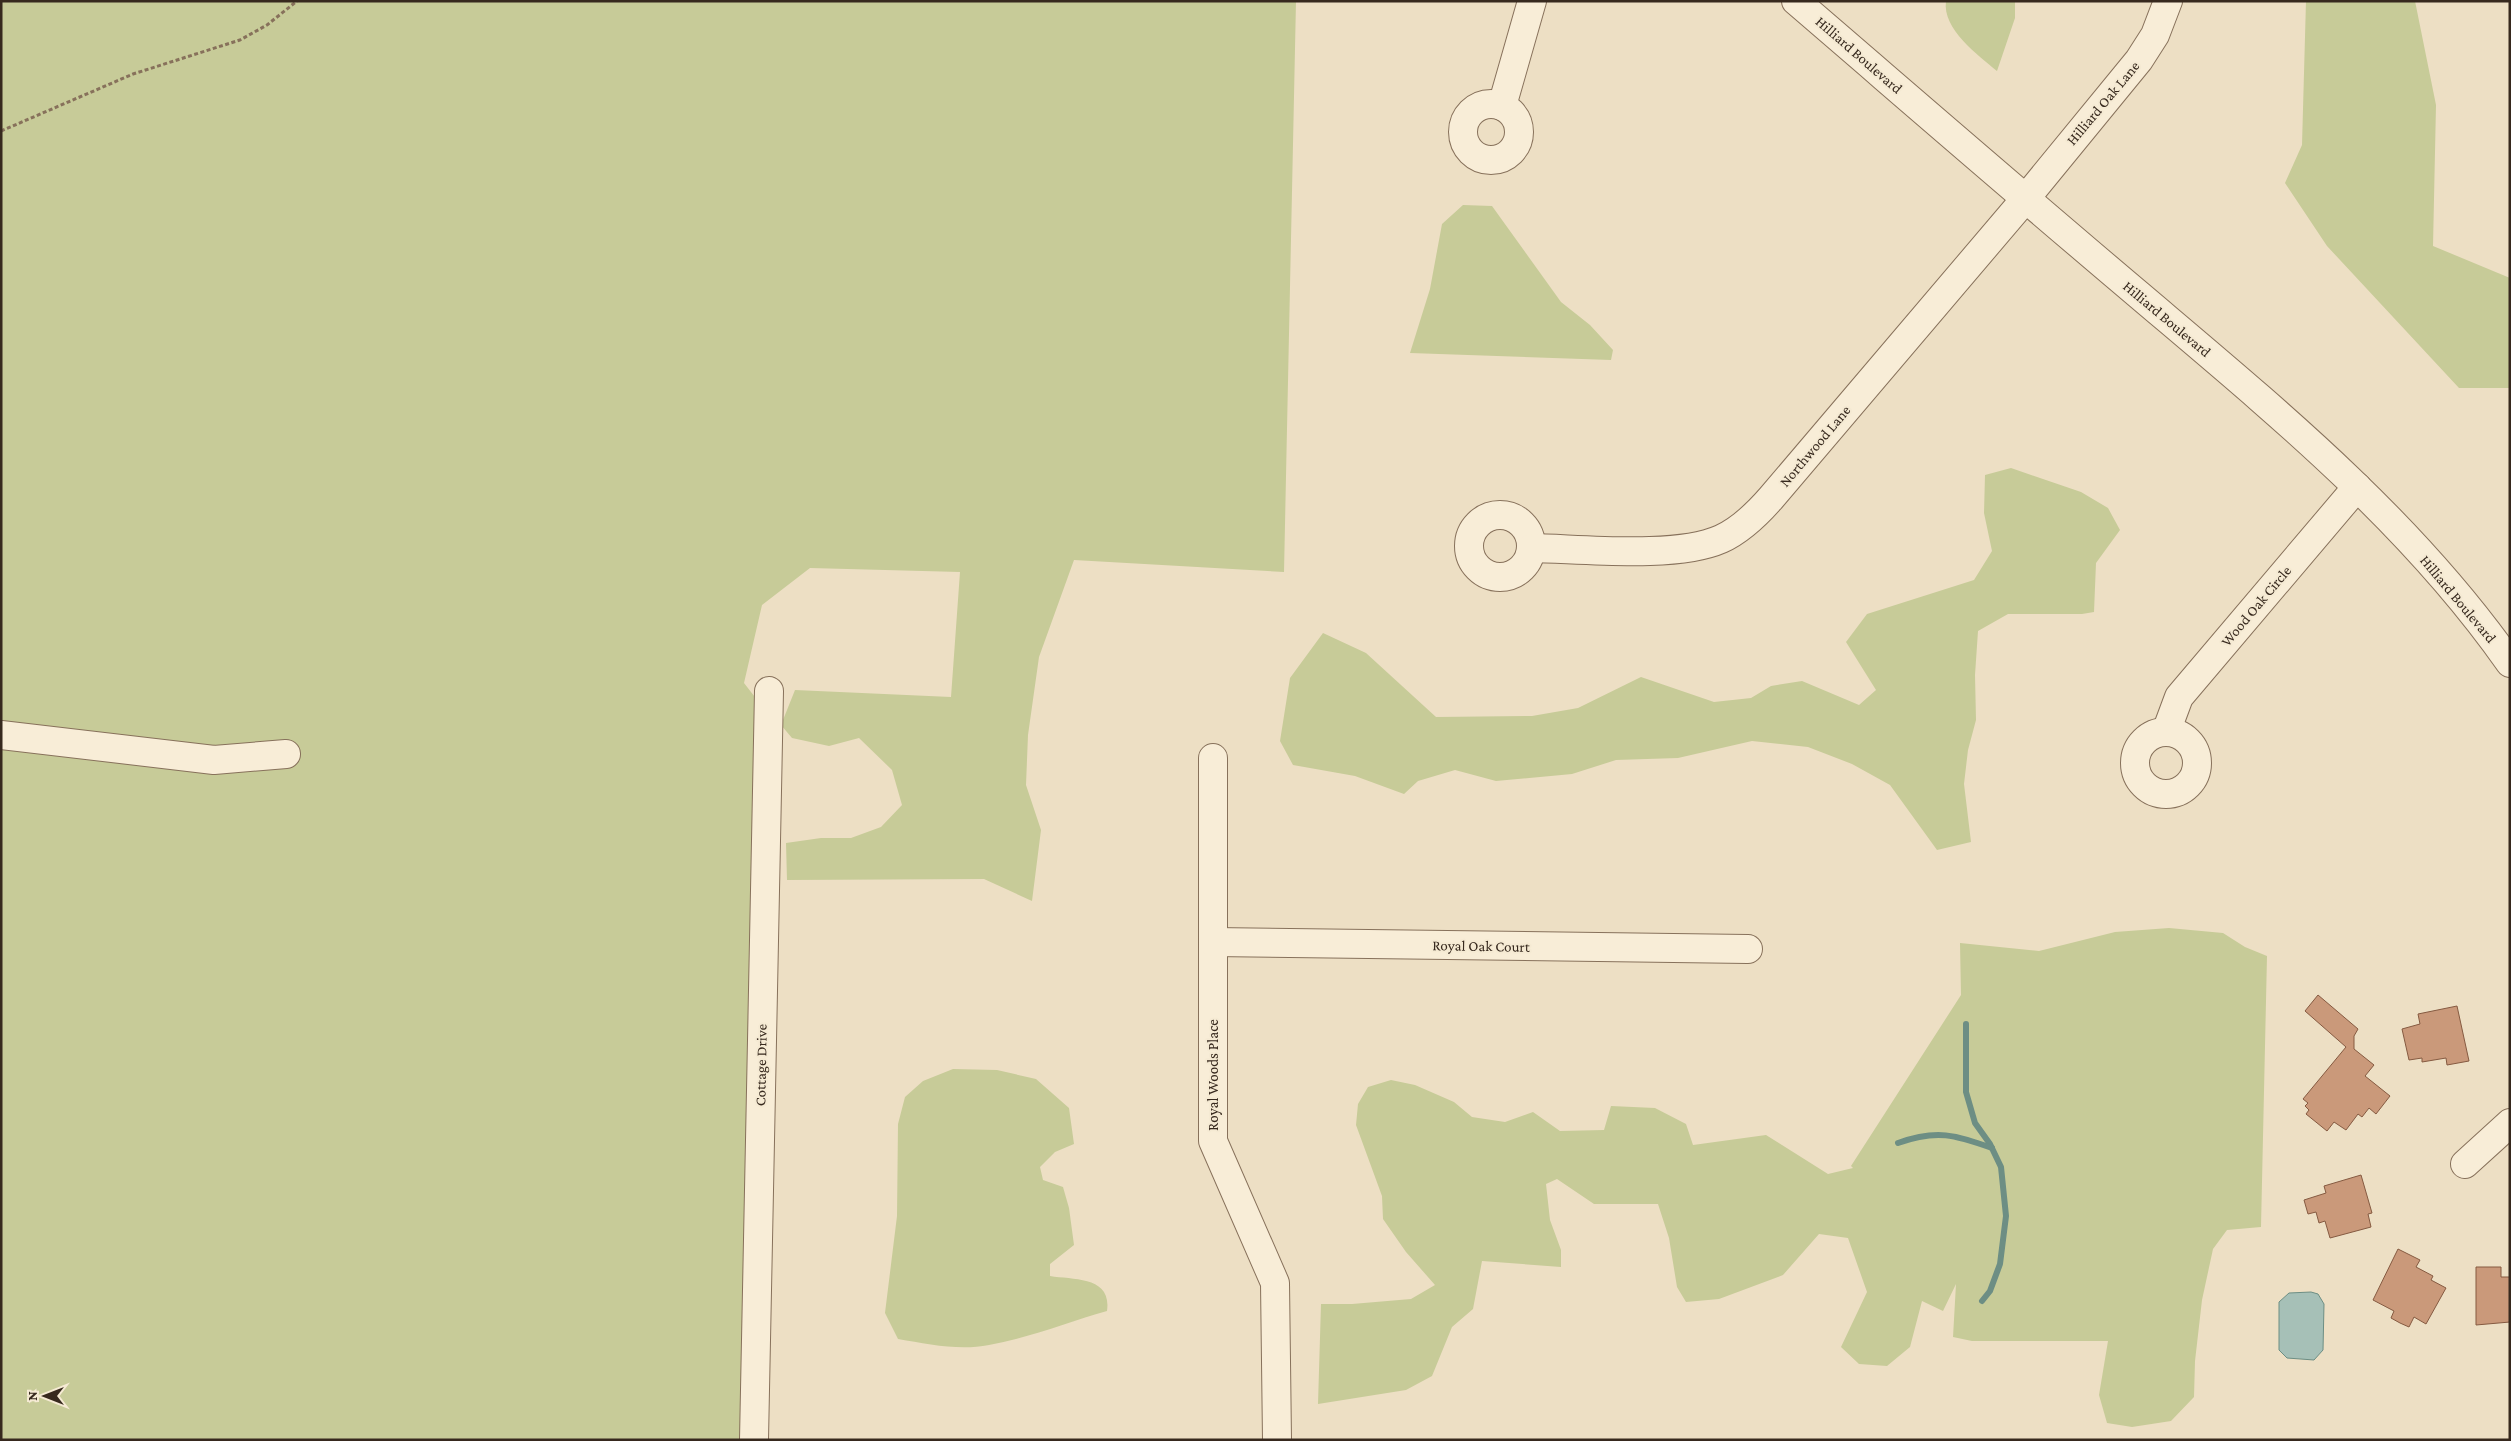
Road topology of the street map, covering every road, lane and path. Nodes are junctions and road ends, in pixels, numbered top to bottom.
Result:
1 (296, 1) edge
2 (1532, 1) edge
3 (1796, 1) edge
4 (2168, 1) edge
5 (1502, 106) dead end
6 (1, 131) edge
7 (2026, 198) junction
8 (2357, 487) junction
9 (1532, 548) dead end
10 (2510, 663) edge
11 (769, 691) dead end
12 (2166, 732) dead end
13 (1, 735) edge
14 (286, 754) dead end
15 (1213, 758) dead end
16 (1213, 942) junction
17 (1748, 949) dead end
18 (2510, 1123) edge
19 (2465, 1164) dead end
20 (754, 1440) edge
21 (1277, 1440) edge

1 - 6 path
2 - 5 street
3 - 7 street, Hilliard Boulevard
4 - 7 street, Hilliard Oak Lane
7 - 8 street, Hilliard Boulevard
7 - 9 street, Northwood Lane
8 - 10 street, Hilliard Boulevard
8 - 12 street, Wood Oak Circle
11 - 20 street, Cottage Drive
13 - 14 street
15 - 16 street, Royal Woods Place
16 - 17 street, Royal Oak Court
16 - 21 street, Royal Woods Place
18 - 19 street

